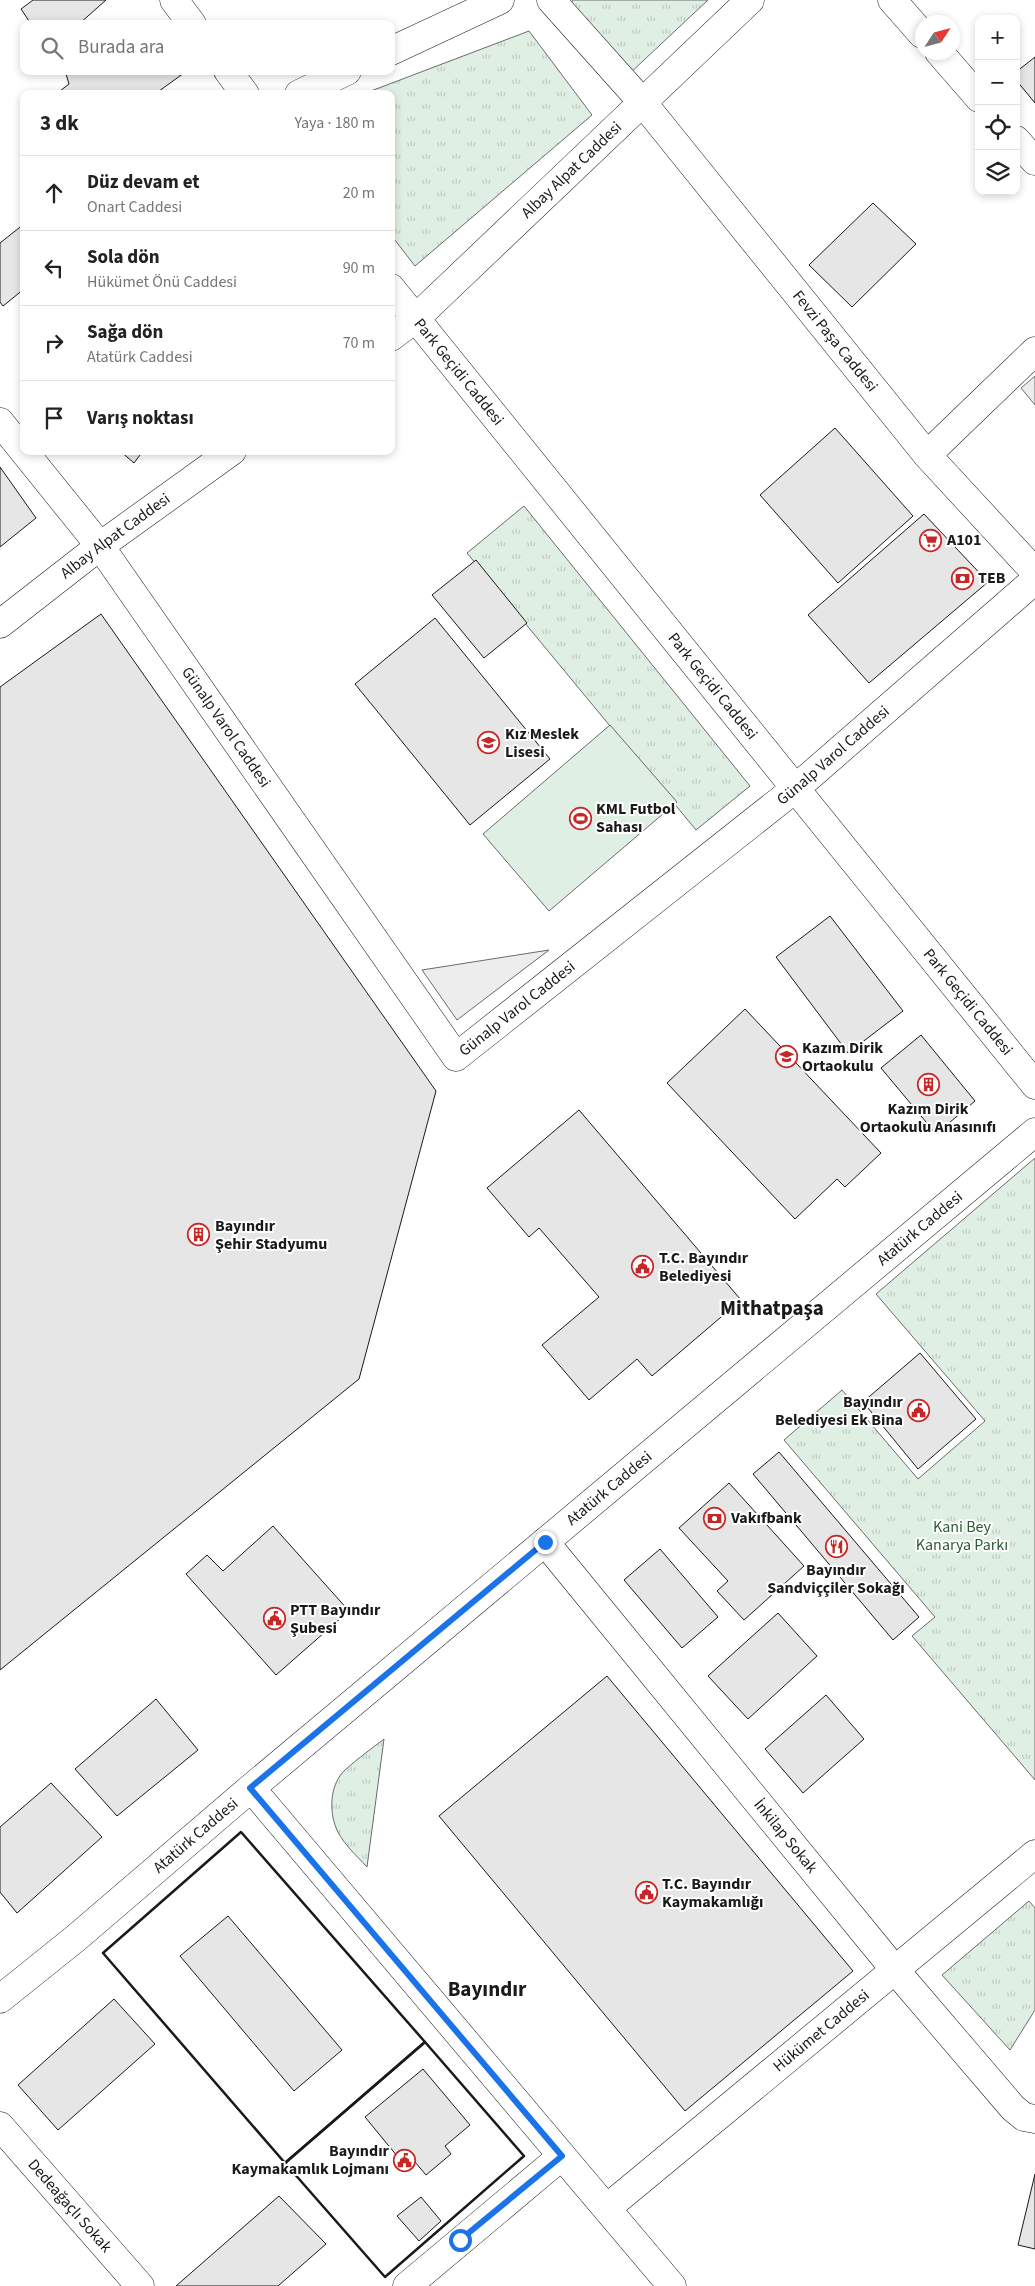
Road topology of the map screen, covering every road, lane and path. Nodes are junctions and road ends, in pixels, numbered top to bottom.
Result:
1 (174, 0) edge
2 (500, 0) edge
3 (551, 0) edge
4 (750, 0) edge
5 (892, 0) edge
6 (189, 20) edge
7 (915, 26) edge
8 (395, 49) edge
9 (946, 60) edge
10 (231, 75) edge
11 (339, 75) edge
12 (242, 90) edge
13 (307, 90) edge
14 (975, 93) edge
15 (644, 103) junction
16 (1020, 144) edge
17 (1035, 161) edge
18 (395, 293) edge
19 (415, 319) junction
20 (395, 334) edge
21 (1035, 351) edge
22 (0, 422) edge
23 (20, 447) edge
24 (27, 455) edge
25 (226, 455) edge
26 (927, 455) junction
27 (100, 546) junction
28 (1035, 572) edge
29 (1035, 580) edge
30 (0, 624) edge
31 (796, 788) junction
32 (1035, 1085) edge
33 (1035, 1132) edge
34 (545, 1542) junction
35 (250, 1788) junction
36 (1035, 1854) edge
37 (895, 1970) junction
38 (0, 1999) edge
39 (1035, 2119) edge
40 (0, 2126) edge
41 (562, 2156) junction
42 (607, 2208) junction
43 (140, 2286) edge
44 (408, 2286) edge
45 (672, 2286) edge

1 - 6 street
2 - 8 street
3 - 15 street, Fevzi Paşa Caddesi
4 - 15 street, Albay Alpat Caddesi
5 - 7 street
9 - 14 street
10 - 12 street
11 - 13 street
15 - 19 street, Albay Alpat Caddesi
15 - 26 street, Fevzi Paşa Caddesi
16 - 17 street
18 - 19 street, Park Geçidi Caddesi
19 - 20 street, Albay Alpat Caddesi
19 - 31 street, Park Geçidi Caddesi
21 - 26 street
22 - 23 street, Günalp Varol Caddesi
24 - 27 street, Günalp Varol Caddesi
25 - 27 street, Albay Alpat Caddesi
26 - 28 street, Fevzi Paşa Caddesi
27 - 30 street, Albay Alpat Caddesi
27 - 31 street, Günalp Varol Caddesi
29 - 31 street, Günalp Varol Caddesi
31 - 32 street, Park Geçidi Caddesi
33 - 34 street, Atatürk Caddesi
34 - 35 street, Atatürk Caddesi
34 - 37 street, İnkilap Sokak
35 - 38 street, Atatürk Caddesi
35 - 41 street
36 - 37 street, Hükümet Caddesi
37 - 39 street, İnkilap Sokak
37 - 42 street, Hükümet Caddesi
40 - 43 street, Dedeağaçlı Sokak
41 - 42 street
41 - 44 street
42 - 45 street

